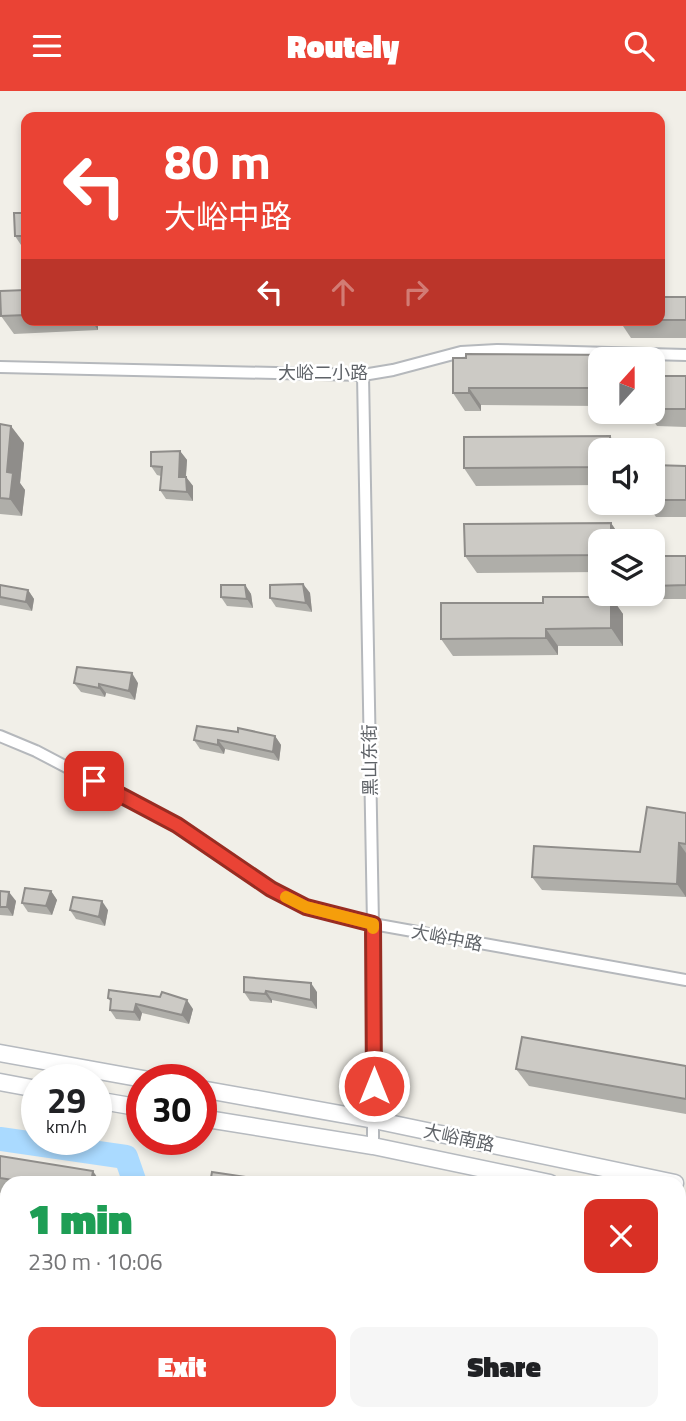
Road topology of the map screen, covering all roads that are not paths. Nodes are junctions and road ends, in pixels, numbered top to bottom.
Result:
1 (686, 355) edge
2 (0, 367) edge
3 (363, 375) junction
4 (0, 736) edge
5 (373, 924) junction
6 (686, 980) edge
7 (0, 1053) edge
8 (126, 1076) edge
9 (0, 1082) edge
10 (21, 1086) edge
11 (217, 1092) edge
12 (374, 1120) junction
13 (217, 1121) edge
14 (373, 1146) junction
15 (517, 1176) edge
16 (643, 1176) edge

1 - 3 street, 大峪二小路
2 - 3 street, 大峪二小路
3 - 5 street, 黑山东街
4 - 5 street, 大峪中路
5 - 6 street, 大峪中路
5 - 12 street, 黑山东街
7 - 8 main road
9 - 10 main road
11 - 12 main road, 大峪南路
12 - 14 street, 黑山东街
12 - 16 main road, 大峪南路
13 - 14 main road, 大峪南路
14 - 15 main road, 大峪南路

